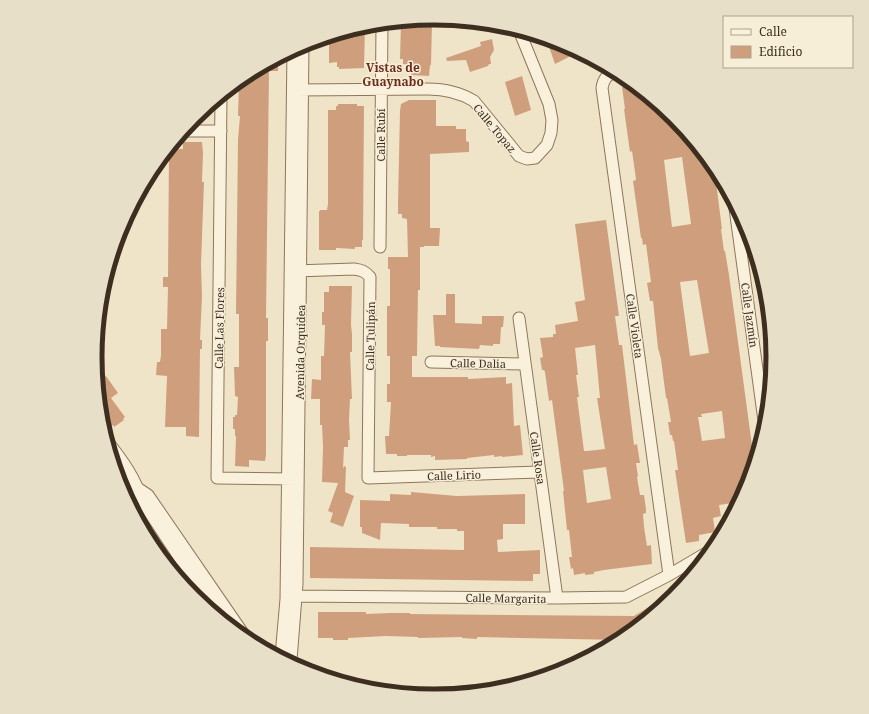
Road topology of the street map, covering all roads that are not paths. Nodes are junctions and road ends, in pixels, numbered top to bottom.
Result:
1 (382, 29) edge
2 (522, 37) edge
3 (302, 52) edge
4 (295, 56) edge
5 (610, 75) edge
6 (298, 90) junction
7 (380, 90) junction
8 (221, 103) edge
9 (192, 131) edge
10 (221, 131) junction
11 (737, 220) edge
12 (380, 246) dead end
13 (296, 271) junction
14 (519, 318) dead end
15 (431, 362) dead end
16 (525, 364) junction
17 (762, 409) edge
18 (117, 455) edge
19 (540, 472) junction
20 (368, 478) joint
21 (293, 479) junction
22 (137, 487) junction
23 (133, 495) edge
24 (699, 557) edge
25 (669, 575) junction
26 (292, 596) junction
27 (205, 597) edge
28 (557, 598) junction
29 (234, 622) edge
30 (286, 654) edge

1 - 7 street, Calle Rubí
2 - 7 street, Calle Topaz
3 - 6 street, Avenida Orquídea
4 - 6 street, Avenida Orquídea
5 - 25 street, Calle Violeta
6 - 7 street, Calle Topaz
6 - 13 street, Avenida Orquídea
7 - 12 street, Calle Rubí
8 - 10 street, Calle Las Flores
9 - 10 street
10 - 21 street, Calle Las Flores
11 - 17 street, Calle Jazmín
13 - 20 street, Calle Tulipán
13 - 21 street, Avenida Orquídea
14 - 16 street, Calle Rosa
15 - 16 street, Calle Dalia
16 - 19 street, Calle Rosa
18 - 22 street
19 - 20 street, Calle Lirio
19 - 28 street, Calle Rosa
21 - 26 street, Avenida Orquídea
22 - 23 street
22 - 27 street
22 - 29 street
24 - 25 street, Calle Margarita
25 - 28 street, Calle Margarita
26 - 28 street, Calle Margarita
26 - 30 street, Avenida Orquídea

